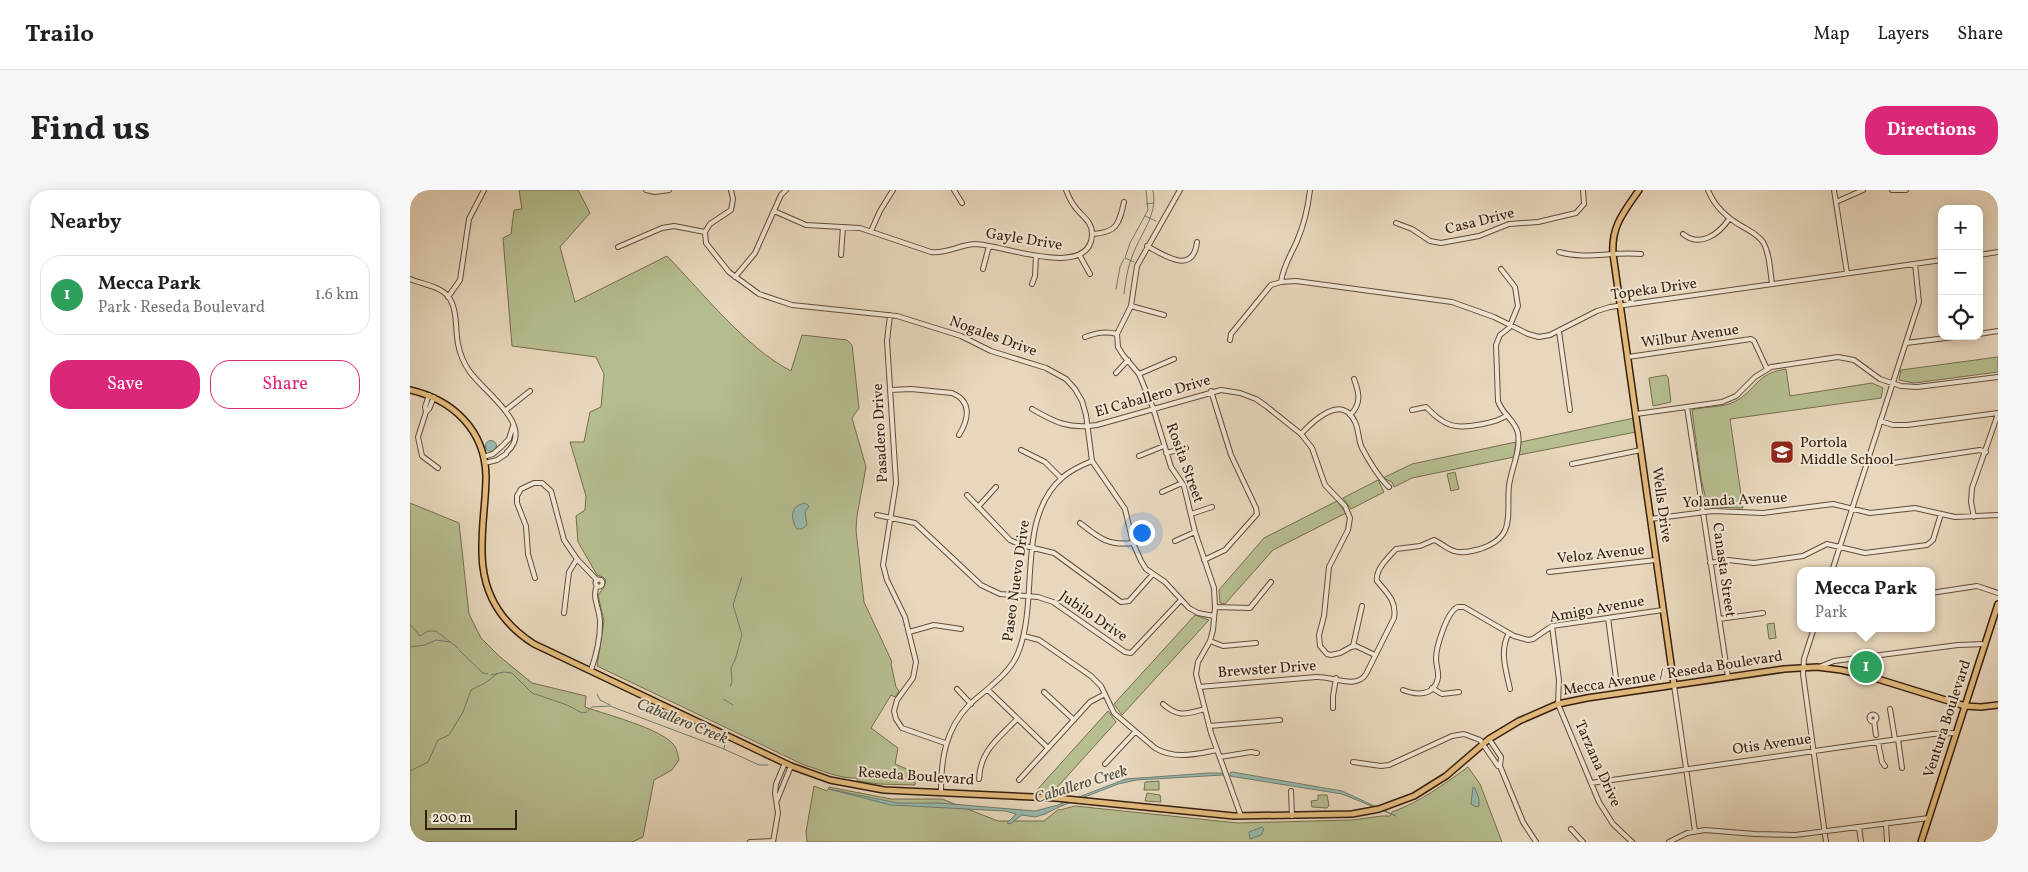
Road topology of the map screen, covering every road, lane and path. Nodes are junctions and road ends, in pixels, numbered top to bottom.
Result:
1 (484, 190) edge
2 (646, 190) edge
3 (669, 190) edge
4 (731, 190) edge
5 (786, 190) edge
6 (893, 190) edge
7 (954, 190) edge
8 (1066, 190) edge
9 (1180, 190) edge
10 (1310, 190) edge
11 (1583, 190) edge
12 (1639, 190) edge
13 (1708, 190) edge
14 (1834, 190) edge
15 (1863, 190) edge
16 (1892, 190) edge
17 (1906, 190) edge
18 (1124, 202) dead end
19 (1836, 202) junction
20 (962, 203) dead end
21 (774, 211) junction
22 (1729, 219) junction
23 (1396, 223) dead end
24 (843, 227) junction
25 (871, 231) junction
26 (705, 232) junction
27 (1092, 234) junction
28 (1684, 234) dead end
29 (1197, 242) dead end
30 (989, 246) junction
31 (1147, 246) junction
32 (618, 247) dead end
33 (1558, 252) dead end
34 (1998, 252) edge
35 (1613, 254) junction
36 (1641, 254) dead end
37 (1983, 254) edge
38 (841, 255) dead end
39 (1036, 256) junction
40 (1080, 256) junction
41 (1938, 261) edge
42 (1915, 264) junction
43 (983, 269) dead end
44 (1501, 269) dead end
45 (1847, 273) junction
46 (1090, 274) dead end
47 (735, 277) junction
48 (410, 279) edge
49 (1281, 282) junction
50 (1032, 284) dead end
51 (1772, 284) junction
52 (448, 297) junction
53 (1131, 306) junction
54 (1620, 306) junction
55 (890, 315) junction
56 (1164, 315) dead end
57 (1511, 326) junction
58 (1558, 331) junction
59 (1998, 331) edge
60 (1983, 333) edge
61 (1117, 334) junction
62 (1085, 337) dead end
63 (1938, 339) edge
64 (1230, 340) dead end
65 (1906, 343) junction
66 (1628, 357) junction
67 (1174, 359) dead end
68 (1128, 360) junction
69 (1767, 369) junction
70 (1116, 373) dead end
71 (1140, 374) junction
72 (1998, 377) edge
73 (1354, 379) dead end
74 (1892, 383) junction
75 (410, 390) edge
76 (890, 390) junction
77 (530, 391) dead end
78 (1211, 391) junction
79 (431, 396) junction
80 (1687, 407) junction
81 (1032, 408) dead end
82 (1153, 408) junction
83 (506, 410) junction
84 (1412, 410) dead end
85 (1570, 410) dead end
86 (1636, 414) junction
87 (1998, 414) edge
88 (1350, 415) junction
89 (1507, 415) junction
90 (1880, 421) junction
91 (514, 426) junction
92 (1088, 426) junction
93 (1301, 434) junction
94 (959, 435) dead end
95 (1164, 446) junction
96 (1186, 448) dead end
97 (1021, 450) dead end
98 (1640, 450) junction
99 (1986, 452) junction
100 (1166, 453) junction
101 (1140, 456) dead end
102 (1868, 458) junction
103 (484, 460) junction
104 (1092, 460) junction
105 (1572, 464) dead end
106 (438, 468) dead end
107 (1061, 478) junction
108 (1182, 483) junction
109 (1389, 487) dead end
110 (996, 488) dead end
111 (1162, 492) dead end
112 (967, 495) dead end
113 (1212, 507) dead end
114 (978, 508) junction
115 (1852, 508) junction
116 (1703, 512) junction
117 (1191, 514) junction
118 (1941, 514) junction
119 (877, 516) dead end
120 (1998, 516) edge
121 (1974, 517) junction
122 (890, 518) junction
123 (1650, 519) junction
124 (1080, 523) dead end
125 (1196, 532) junction
126 (1175, 541) dead end
127 (1133, 543) junction
128 (1840, 546) junction
129 (1033, 547) junction
130 (577, 559) junction
131 (1204, 560) junction
132 (1656, 560) junction
133 (1710, 563) junction
134 (1833, 567) edge
135 (1548, 572) dead end
136 (1153, 574) junction
137 (535, 578) dead end
138 (1271, 582) dead end
139 (1935, 592) edge
140 (1998, 592) edge
141 (1028, 596) junction
142 (1181, 600) junction
143 (1998, 604) edge
144 (1362, 606) dead end
145 (1215, 607) junction
146 (1663, 610) junction
147 (564, 613) dead end
148 (1763, 613) dead end
149 (1214, 616) junction
150 (1608, 618) junction
151 (1719, 620) junction
152 (1552, 626) junction
153 (961, 629) dead end
154 (909, 632) junction
155 (1813, 632) edge
156 (1508, 633) junction
157 (1024, 636) junction
158 (1210, 641) junction
159 (1256, 643) dead end
160 (1985, 644) junction
161 (1353, 646) junction
162 (1376, 655) junction
163 (1858, 658) junction
164 (1817, 667) junction
165 (1803, 668) junction
166 (591, 670) junction
167 (1851, 672) junction
168 (1728, 677) junction
169 (1336, 678) junction
170 (1616, 678) dead end
171 (1674, 685) junction
172 (1199, 687) junction
173 (958, 688) dead end
174 (1432, 688) junction
175 (1510, 688) dead end
176 (988, 690) junction
177 (1403, 690) dead end
178 (1044, 692) dead end
179 (1459, 692) dead end
180 (1105, 694) junction
181 (971, 704) junction
182 (1163, 704) dead end
183 (1558, 704) junction
184 (1998, 705) edge
185 (1965, 706) junction
186 (1334, 708) dead end
187 (1890, 708) dead end
188 (1205, 709) junction
189 (1016, 719) junction
190 (1074, 720) junction
191 (1280, 720) dead end
192 (1874, 721) dead end
193 (1209, 726) junction
194 (1135, 732) junction
195 (1956, 733) junction
196 (1876, 735) dead end
197 (1896, 739) junction
198 (1489, 740) junction
199 (1878, 742) junction
200 (945, 743) junction
201 (1484, 744) junction
202 (1048, 748) junction
203 (1217, 750) junction
204 (1813, 750) junction
205 (1257, 753) dead end
206 (1220, 756) junction
207 (1353, 762) dead end
208 (785, 763) junction
209 (1105, 764) dead end
210 (791, 766) junction
211 (1500, 766) junction
212 (1885, 766) dead end
213 (1686, 768) junction
214 (1902, 768) dead end
215 (979, 779) dead end
216 (1019, 780) dead end
217 (1590, 783) junction
218 (1291, 791) dead end
219 (941, 792) junction
220 (777, 800) junction
221 (1396, 804) joint
222 (1241, 816) junction
223 (1292, 816) junction
224 (1929, 818) junction
225 (1886, 823) junction
226 (1859, 827) junction
227 (1571, 829) dead end
228 (1695, 831) junction
229 (1824, 832) junction
230 (750, 842) edge
231 (773, 842) edge
232 (1536, 842) edge
233 (1583, 842) edge
234 (1632, 842) edge
235 (1669, 842) edge
236 (1826, 842) edge
237 (1861, 842) edge
238 (1887, 842) edge
239 (1921, 842) edge

1 - 52 street
2 - 3 street
4 - 26 street
5 - 21 street
6 - 25 street
7 - 20 street
8 - 27 street
9 - 31 street
10 - 49 street
11 - 23 street, Casa Drive
12 - 35 main road, Wells Drive
13 - 22 street
14 - 19 street
15 - 19 street
16 - 17 street
18 - 27 street
19 - 45 street
21 - 24 street, Gayle Drive
21 - 47 street
22 - 28 street
22 - 51 street
24 - 25 street, Gayle Drive
24 - 38 street
25 - 30 street, Gayle Drive
26 - 32 street
26 - 47 street, Nogales Drive
27 - 40 street, Gayle Drive
29 - 31 street
30 - 39 street, Gayle Drive
30 - 43 street
31 - 53 street
33 - 35 street
34 - 37 street
35 - 36 street
35 - 54 main road, Wells Drive
39 - 40 street, Gayle Drive
39 - 50 street
40 - 46 street
41 - 42 street, Topeka Drive
42 - 45 street, Topeka Drive
42 - 65 street
44 - 57 street, Brewster Drive
45 - 51 street, Topeka Drive
47 - 55 street, Nogales Drive
48 - 52 street
49 - 57 street, Topeka Drive
49 - 64 street
51 - 54 street, Topeka Drive
52 - 83 street
53 - 56 street
53 - 61 street
54 - 58 street, Topeka Drive
54 - 66 main road, Wells Drive
55 - 76 street, Pasadero Drive
55 - 92 street, Nogales Drive
57 - 58 street, Topeka Drive
57 - 89 street, Brewster Drive
58 - 85 street
59 - 60 street
61 - 62 street
61 - 68 street, Rosita Street
63 - 65 street
65 - 74 street
66 - 69 street, Wilbur Avenue
66 - 86 main road, Wells Drive
67 - 71 street
68 - 70 street
68 - 71 street, Rosita Street
69 - 74 street
69 - 80 street
71 - 82 street, Rosita Street
72 - 74 street
73 - 88 street
74 - 90 street
75 - 79 main road, Reseda Boulevard
76 - 94 street
76 - 122 street, Pasadero Drive
77 - 83 street
78 - 82 street, El Caballero Drive
78 - 93 street, El Caballero Drive
78 - 131 street
79 - 103 main road, Reseda Boulevard
79 - 106 street
80 - 86 street
80 - 116 street, Canasta Street
81 - 92 street, El Caballero Drive
82 - 92 street, El Caballero Drive
82 - 95 street, Rosita Street
83 - 91 street
84 - 89 street
86 - 98 main road, Wells Drive
87 - 90 street
87 - 99 street
88 - 93 street
88 - 109 street
89 - 162 street, Brewster Drive
90 - 102 street
91 - 103 street
91 - 103 street
92 - 104 street, Nogales Drive
93 - 161 street, El Caballero Drive
95 - 100 street, Rosita Street
95 - 101 street
96 - 100 street
97 - 107 street
98 - 105 street
98 - 123 main road, Wells Drive
99 - 102 street
99 - 121 street
100 - 108 street, Rosita Street
102 - 115 street
103 - 166 main road, Reseda Boulevard
104 - 107 street, Paseo Nuevo Drive
104 - 127 street, Nogales Drive
107 - 129 street, Paseo Nuevo Drive
108 - 111 street
108 - 117 street, Rosita Street
110 - 114 street
112 - 114 street
113 - 117 street
114 - 129 street
115 - 116 street, Yolanda Avenue
115 - 118 street, Yolanda Avenue
115 - 128 street
116 - 123 street, Yolanda Avenue
116 - 133 street, Canasta Street
117 - 125 street, Rosita Street
118 - 121 street, Yolanda Avenue
118 - 128 street
119 - 122 street, Jubilo Drive
120 - 121 street, Yolanda Avenue
122 - 141 street, Jubilo Drive
122 - 154 street, Pasadero Drive
123 - 132 main road, Wells Drive
124 - 127 street
125 - 126 street
125 - 131 street, Rosita Street
127 - 136 street, Nogales Drive
128 - 133 street
128 - 134 street
129 - 136 street
129 - 141 street, Paseo Nuevo Drive
130 - 137 street
130 - 147 street
130 - 166 street
131 - 145 street, Rosita Street
132 - 135 street, Veloz Avenue
132 - 146 main road, Wells Drive
133 - 151 street, Canasta Street
136 - 142 street, Nogales Drive
138 - 145 street
139 - 140 street
141 - 142 street, Jubilo Drive
141 - 157 street, Paseo Nuevo Drive
142 - 149 street, Nogales Drive
143 - 160 main road, Ventura Boulevard
144 - 161 street
145 - 149 street, Rosita Street
146 - 150 street, Amigo Avenue
146 - 171 main road, Wells Drive
148 - 151 street
149 - 158 street, Rosita Street
150 - 152 street, Amigo Avenue
150 - 170 street
151 - 168 street, Canasta Street
152 - 156 street, Amigo Avenue
152 - 183 street, Tarzana Drive
153 - 154 street
154 - 200 street, Pasadero Drive
155 - 165 street
156 - 174 street, Amigo Avenue
156 - 175 street
157 - 176 street, Paseo Nuevo Drive
157 - 180 street
158 - 159 street
158 - 172 street, Rosita Street
160 - 163 street
160 - 185 main road, Ventura Boulevard
161 - 162 street
162 - 169 street, Brewster Drive
163 - 164 street
163 - 167 street
164 - 165 main road
164 - 167 main road
165 - 168 main road, Mecca Avenue / Reseda Boulevard
165 - 204 street
166 - 208 main road, Reseda Boulevard
167 - 185 main road
168 - 171 main road, Mecca Avenue / Reseda Boulevard
169 - 172 street, Brewster Drive
169 - 186 street, Brewster Drive
171 - 183 main road, Mecca Avenue / Reseda Boulevard
171 - 213 street, Wells Drive
172 - 188 street, Rosita Street
173 - 181 street
174 - 177 street
174 - 179 street
176 - 181 street, Paseo Nuevo Drive
176 - 189 street
178 - 190 street
180 - 190 street
180 - 194 street
181 - 200 street, Paseo Nuevo Drive
182 - 188 street
183 - 198 main road, Mecca Avenue / Reseda Boulevard
183 - 217 street, Tarzana Drive
184 - 185 main road
185 - 195 main road, Ventura Boulevard
187 - 197 street
188 - 193 street, Rosita Street
189 - 202 street
189 - 215 street
190 - 202 street
191 - 193 street
192 - 196 street
193 - 203 street, Rosita Street
194 - 203 street
194 - 209 street
195 - 197 street, Otis Avenue
195 - 224 main road, Ventura Boulevard
197 - 199 street, Otis Avenue
197 - 214 street
198 - 201 main road, Mecca Avenue / Reseda Boulevard
198 - 211 street
199 - 204 street, Otis Avenue
199 - 212 street
200 - 219 street, Paseo Nuevo Drive
201 - 207 street
201 - 211 street
201 - 221 main road, Mecca Avenue / Reseda Boulevard
202 - 216 street
203 - 206 street, Rosita Street
204 - 213 street, Otis Avenue
204 - 229 street
205 - 206 street
206 - 222 street, Rosita Street
208 - 210 main road, Reseda Boulevard
208 - 220 street
210 - 219 main road, Reseda Boulevard
210 - 220 street
211 - 232 street
213 - 217 street, Otis Avenue
213 - 228 street, Wells Drive
217 - 234 street, Tarzana Drive
218 - 223 street
219 - 222 main road, Reseda Boulevard
220 - 231 street
221 - 223 main road, Reseda Boulevard
222 - 223 main road, Reseda Boulevard
224 - 225 street
224 - 239 main road, Ventura Boulevard
225 - 226 street
225 - 238 street
226 - 229 street
226 - 237 street
227 - 233 street
228 - 229 street
228 - 235 street
229 - 236 street
230 - 231 street

